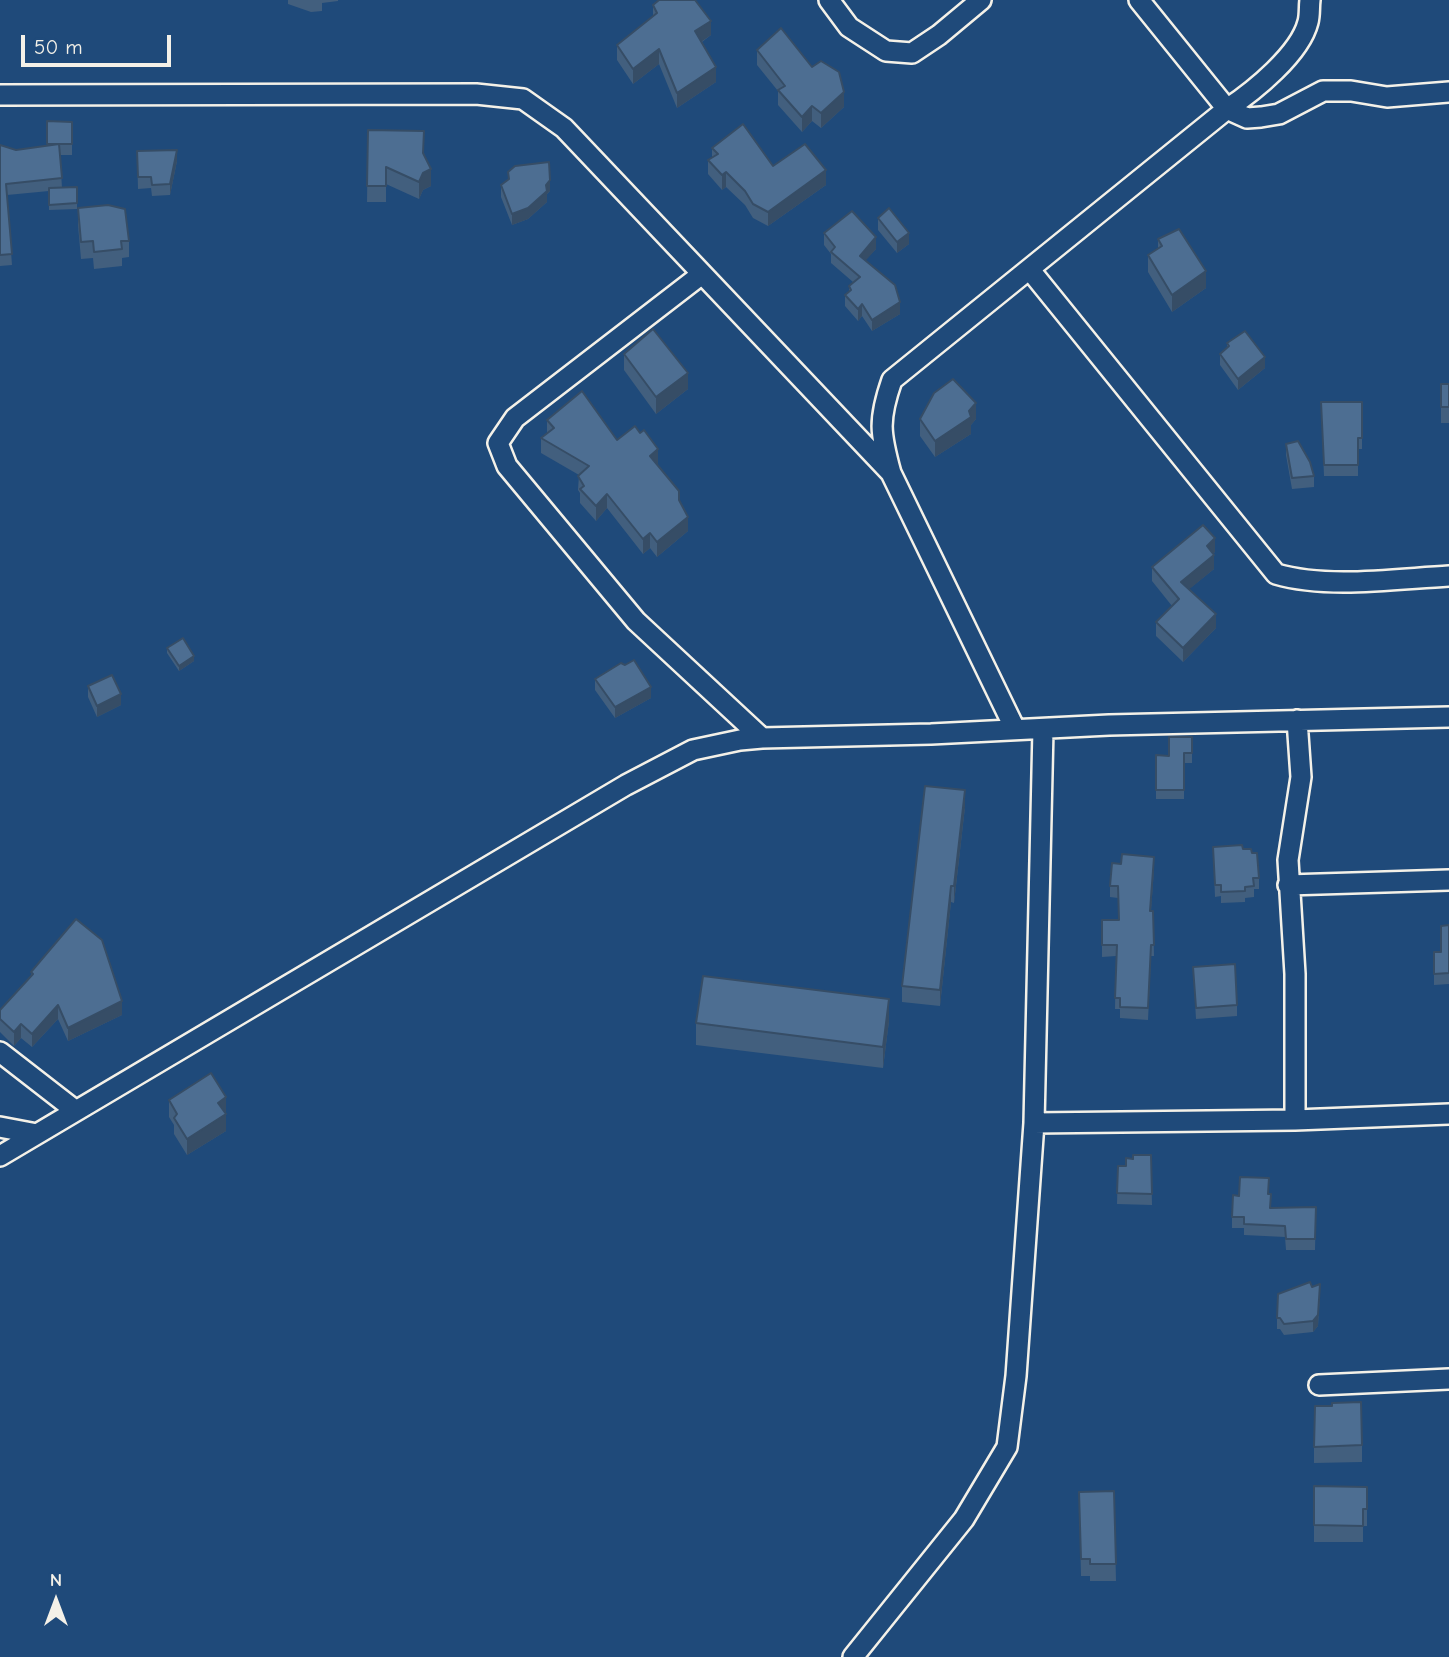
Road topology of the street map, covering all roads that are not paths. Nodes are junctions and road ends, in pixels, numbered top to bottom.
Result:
1 (829, 0) edge
2 (981, 0) edge
3 (1139, 0) edge
4 (1310, 0) edge
5 (1449, 92) edge
6 (0, 95) edge
7 (1227, 109) junction
8 (1030, 270) junction
9 (702, 274) junction
10 (891, 473) junction
11 (1449, 576) edge
12 (1449, 717) edge
13 (1297, 720) junction
14 (1015, 729) junction
15 (1043, 729) junction
16 (762, 738) junction
17 (1449, 880) edge
18 (1288, 885) junction
19 (0, 1052) edge
20 (76, 1111) junction
21 (1449, 1114) edge
22 (1295, 1120) junction
23 (1034, 1123) junction
24 (0, 1127) edge
25 (37, 1134) junction
26 (0, 1156) edge
27 (1449, 1379) edge
28 (1319, 1385) dead end
29 (853, 1657) edge

1 - 2 street
3 - 7 street
4 - 7 street
5 - 7 street
6 - 9 street
7 - 8 street
8 - 10 street
8 - 11 street
9 - 10 street
9 - 16 street
10 - 14 street
12 - 13 street
13 - 15 street
13 - 18 street
14 - 15 street
14 - 16 street
15 - 23 street
16 - 20 street
17 - 18 street
18 - 22 street
19 - 20 street
20 - 25 street
21 - 22 street
22 - 23 street
23 - 29 street
24 - 25 street
25 - 26 street
27 - 28 street

